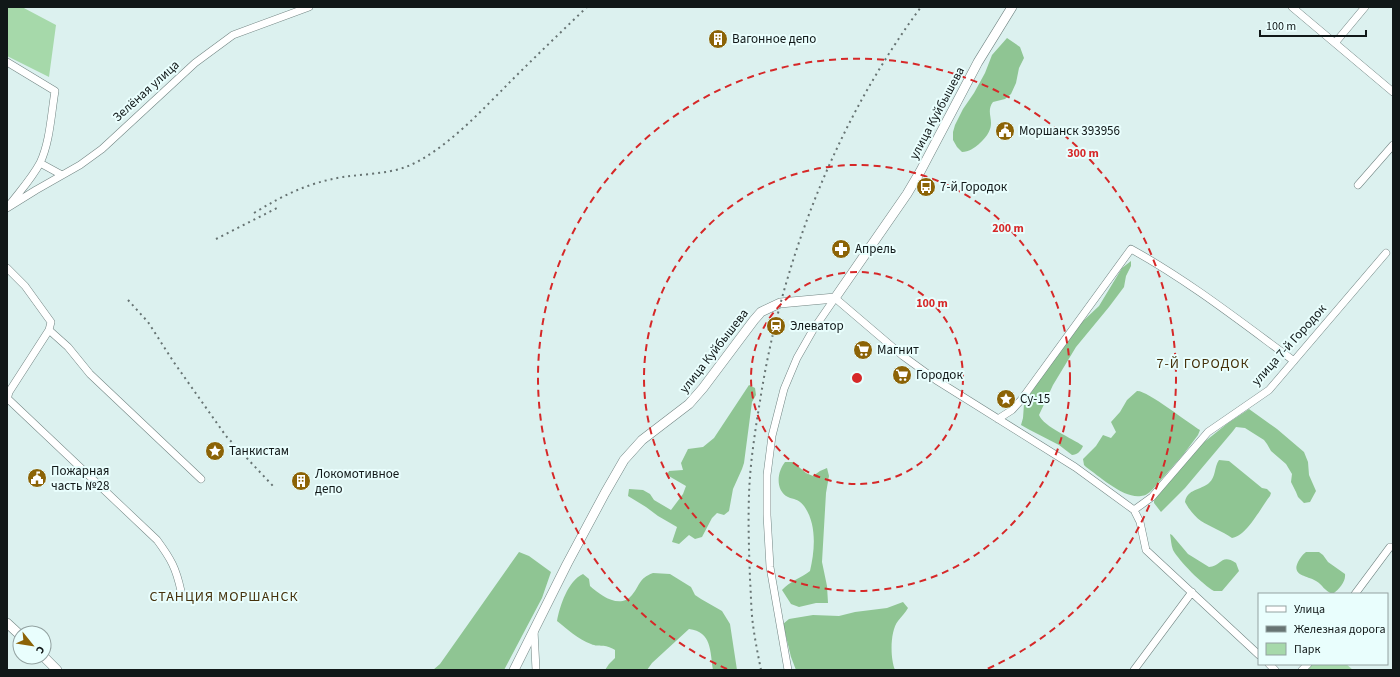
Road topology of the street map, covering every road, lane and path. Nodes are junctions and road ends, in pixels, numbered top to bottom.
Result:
1 (309, 7) edge
2 (1012, 7) edge
3 (1292, 7) edge
4 (1365, 7) edge
5 (1335, 43) junction
6 (7, 62) edge
7 (1393, 92) edge
8 (1393, 145) edge
9 (40, 162) junction
10 (62, 175) junction
11 (1358, 185) dead end
12 (7, 208) edge
13 (1386, 253) dead end
14 (7, 268) edge
15 (835, 298) junction
16 (49, 330) junction
17 (1294, 361) junction
18 (8, 399) edge
19 (998, 419) junction
20 (201, 479) dead end
21 (1134, 510) junction
22 (1392, 547) edge
23 (181, 592) dead end
24 (1192, 592) junction
25 (1356, 593) edge
26 (534, 629) junction
27 (1258, 654) edge
28 (514, 670) edge
29 (536, 670) edge
30 (788, 670) edge
31 (1134, 670) edge

1 - 10 street, Зелёная улица
2 - 15 street, улица Куйбышева
3 - 5 street
4 - 5 street
5 - 7 street
6 - 9 street, Зелёная улица
8 - 11 street
9 - 10 street
9 - 12 street, Зелёная улица
10 - 12 street, Зелёная улица
13 - 17 street, улица 7-й Городок
14 - 16 street
15 - 19 street
15 - 26 street, улица Куйбышева
15 - 30 street
16 - 18 street
16 - 20 street
17 - 19 street
17 - 21 street, улица 7-й Городок
18 - 23 street
19 - 21 street
21 - 24 street
22 - 25 street
24 - 27 street
24 - 31 street
26 - 28 street, улица Куйбышева
26 - 29 street

